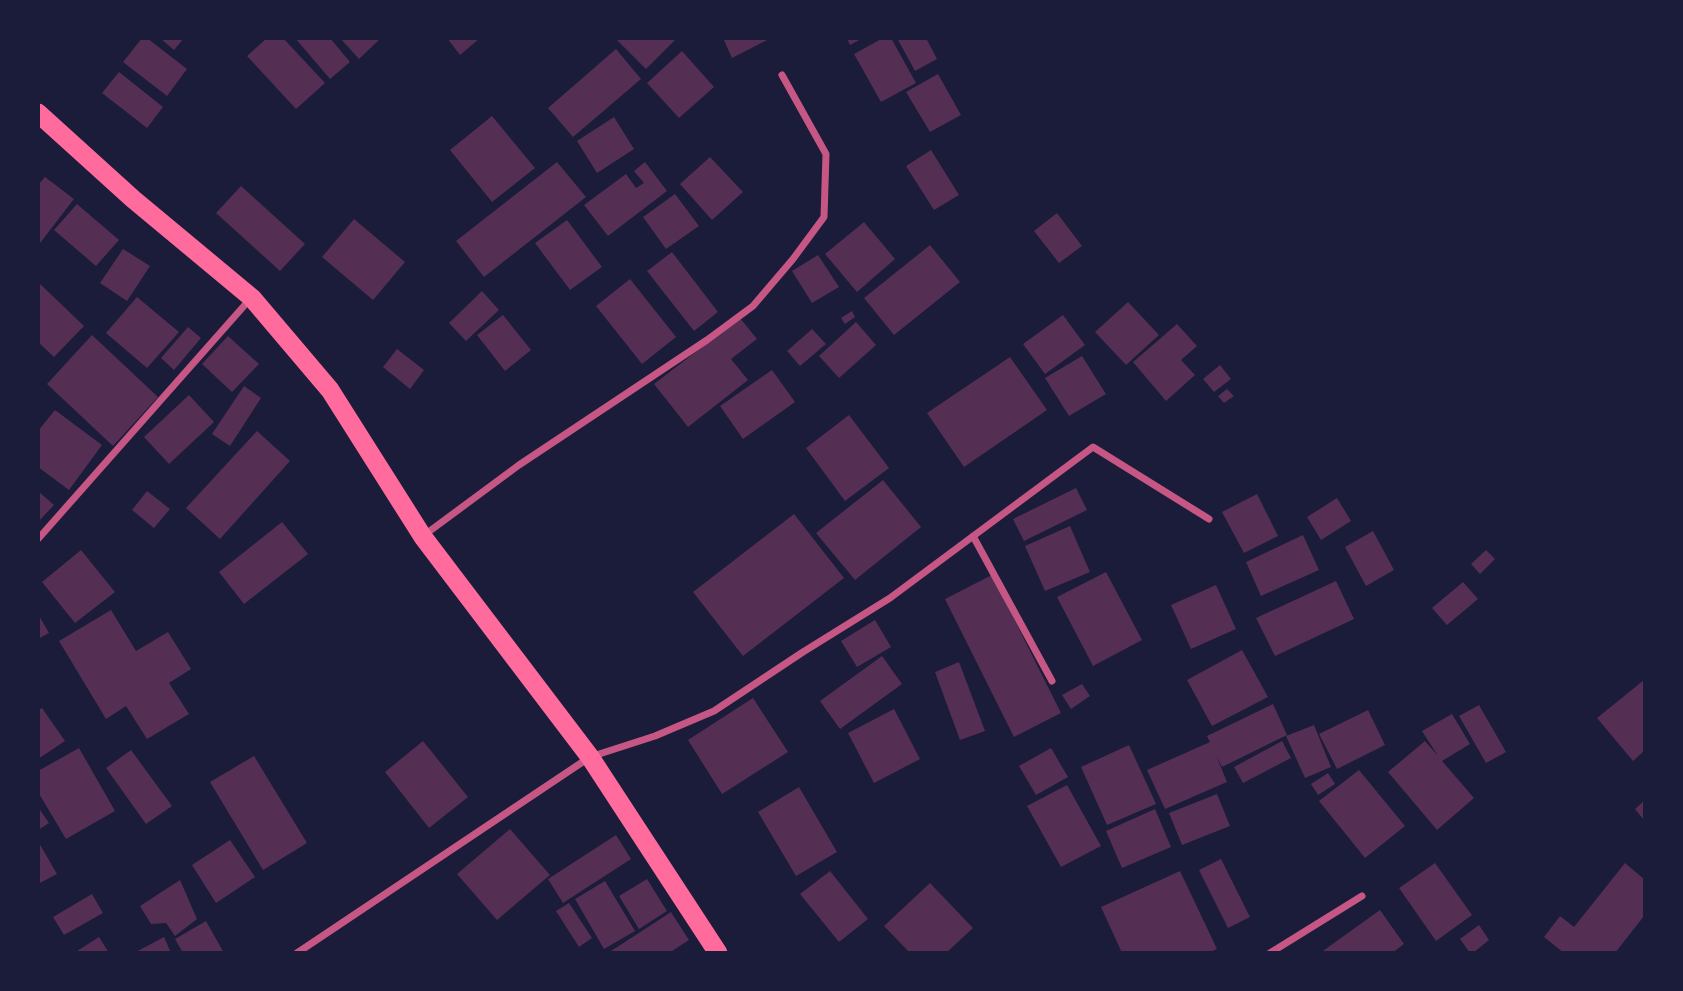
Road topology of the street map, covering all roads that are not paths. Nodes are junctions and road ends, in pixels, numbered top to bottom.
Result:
1 (782, 75) dead end
2 (38, 113) edge
3 (252, 298) junction
4 (1209, 519) dead end
5 (973, 536) junction
6 (423, 537) junction
7 (38, 539) edge
8 (1052, 681) dead end
9 (590, 757) junction
10 (1362, 897) dead end
11 (297, 953) edge
12 (718, 953) edge
13 (1270, 953) edge

1 - 6 street
2 - 3 highway
3 - 6 highway
3 - 7 street
4 - 5 street
5 - 8 street
5 - 9 street
6 - 9 highway
9 - 11 street
9 - 12 highway
10 - 13 street

